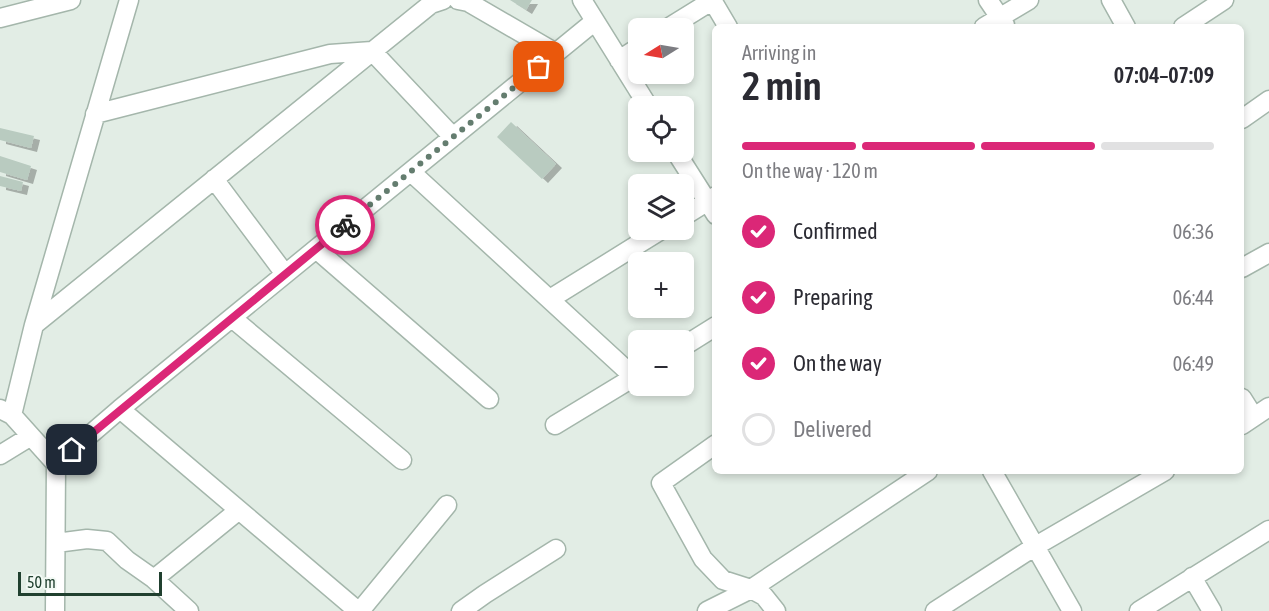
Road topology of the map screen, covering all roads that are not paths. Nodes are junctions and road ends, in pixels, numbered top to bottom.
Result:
1 (71, 0) edge
2 (129, 0) edge
3 (458, 0) edge
4 (582, 0) edge
5 (712, 0) edge
6 (988, 0) edge
7 (1029, 0) edge
8 (1111, 0) edge
9 (1224, 0) edge
10 (433, 1) edge
11 (1, 16) edge
12 (684, 18) edge
13 (595, 21) junction
14 (1002, 22) edge
15 (726, 24) edge
16 (1124, 24) edge
17 (1188, 24) edge
18 (372, 51) junction
19 (556, 53) junction
20 (628, 54) edge
21 (619, 60) junction
22 (642, 96) edge
23 (1269, 100) edge
24 (95, 114) junction
25 (1244, 118) edge
26 (453, 137) junction
27 (683, 162) edge
28 (411, 172) junction
29 (214, 179) junction
30 (712, 203) edge
31 (712, 204) edge
32 (694, 212) edge
33 (646, 240) edge
34 (316, 249) junction
35 (1269, 253) edge
36 (1244, 267) edge
37 (285, 274) junction
38 (549, 299) junction
39 (232, 318) junction
40 (34, 325) junction
41 (712, 328) edge
42 (694, 340) edge
43 (628, 367) edge
44 (628, 380) edge
45 (489, 399) dead end
46 (1244, 401) edge
47 (120, 410) junction
48 (6, 412) edge
49 (1255, 416) edge
50 (555, 425) dead end
51 (31, 436) junction
52 (712, 447) edge
53 (0, 455) edge
54 (402, 460) dead end
55 (57, 464) junction
56 (924, 474) edge
57 (994, 474) edge
58 (1160, 474) edge
59 (447, 505) dead end
60 (240, 510) junction
61 (1269, 530) edge
62 (56, 543) junction
63 (1034, 547) junction
64 (556, 549) dead end
65 (1192, 577) junction
66 (154, 579) junction
67 (751, 589) junction
68 (173, 604) edge
69 (55, 611) edge
70 (189, 611) edge
71 (359, 611) edge
72 (461, 611) edge
73 (707, 611) edge
74 (776, 611) edge
75 (936, 611) edge
76 (1072, 611) edge
77 (1139, 611) edge
78 (1212, 611) edge

1 - 11 street
2 - 24 street
3 - 19 street
4 - 13 street
5 - 12 street
5 - 15 street
6 - 14 street
7 - 14 street
8 - 16 street
9 - 17 street
10 - 18 street
13 - 19 street
13 - 21 street
18 - 24 street
18 - 26 street
18 - 29 street
19 - 26 street
20 - 21 street
21 - 22 street
23 - 25 street
24 - 40 street
26 - 28 street
27 - 30 street
28 - 34 street
28 - 38 street
29 - 37 street
29 - 40 street
31 - 32 street
33 - 38 street
34 - 37 street
34 - 45 street
35 - 36 street
37 - 39 street
38 - 43 street
39 - 47 street
39 - 54 street
40 - 48 street
41 - 42 street
44 - 50 street
46 - 49 street
47 - 55 street
47 - 60 street
48 - 51 street
51 - 53 street
51 - 55 street
52 - 67 street
55 - 62 street
56 - 67 street
57 - 63 street
58 - 63 street
59 - 71 street
60 - 66 street
60 - 71 street
61 - 65 street
62 - 66 street
62 - 69 street
63 - 75 street
63 - 76 street
64 - 72 street
65 - 77 street
65 - 78 street
66 - 68 street
67 - 73 street
67 - 74 street
68 - 70 street

